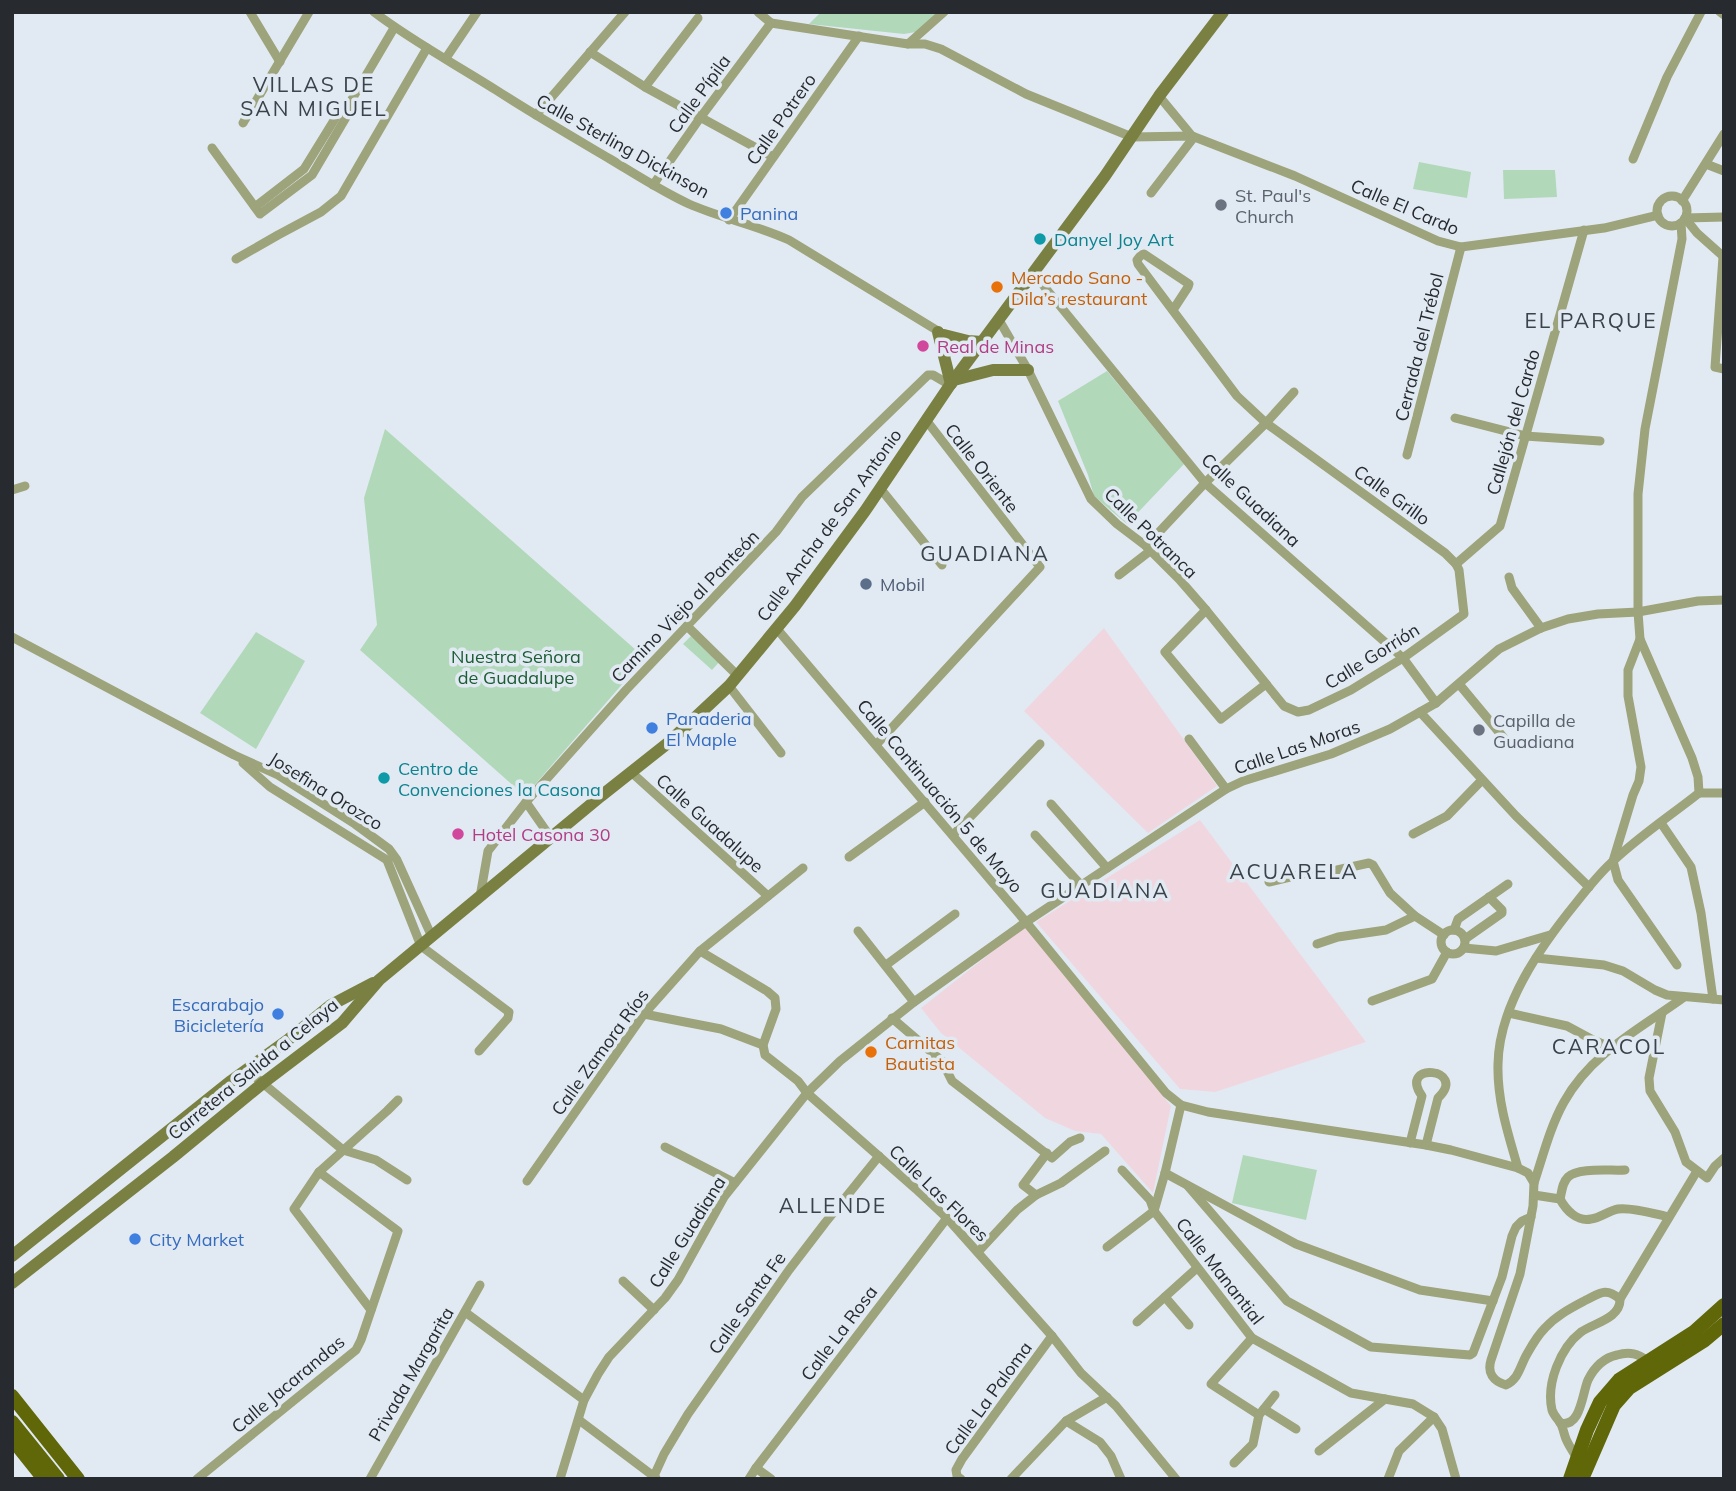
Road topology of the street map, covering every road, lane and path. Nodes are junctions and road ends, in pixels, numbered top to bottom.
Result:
1 (250, 12) edge
2 (309, 12) edge
3 (374, 12) edge
4 (477, 12) edge
5 (625, 12) edge
6 (758, 12) edge
7 (944, 12) edge
8 (1223, 12) edge
9 (1701, 12) edge
10 (698, 18) dead end
11 (771, 23) junction
12 (394, 28) junction
13 (859, 36) junction
14 (908, 44) junction
15 (427, 48) junction
16 (590, 52) junction
17 (446, 58) junction
18 (280, 62) junction
19 (645, 87) junction
20 (1159, 96) junction
21 (536, 115) junction
22 (700, 118) junction
23 (243, 123) dead end
24 (1724, 134) edge
25 (1132, 137) junction
26 (1193, 137) junction
27 (212, 148) dead end
28 (774, 157) junction
29 (1633, 159) dead end
30 (1706, 164) junction
31 (1724, 171) edge
32 (653, 185) junction
33 (1151, 193) dead end
34 (1682, 201) junction
35 (1658, 215) junction
36 (1724, 217) edge
37 (729, 220) junction
38 (1684, 220) junction
39 (1584, 230) junction
40 (1461, 247) junction
41 (1723, 257) edge
42 (236, 259) dead end
43 (1034, 272) junction
44 (1173, 310) junction
45 (999, 320) junction
46 (941, 333) junction
47 (982, 342) junction
48 (974, 353) junction
49 (1724, 369) edge
50 (1028, 370) junction
51 (952, 383) junction
52 (1294, 392) dead end
53 (1455, 418) dead end
54 (926, 420) junction
55 (1266, 423) junction
56 (1525, 436) junction
57 (1600, 441) dead end
58 (1407, 455) dead end
59 (1205, 483) junction
60 (25, 486) dead end
61 (880, 488) junction
62 (12, 490) edge
63 (1148, 549) junction
64 (1456, 564) junction
65 (942, 565) dead end
66 (1119, 575) dead end
67 (1509, 577) dead end
68 (1724, 600) edge
69 (1206, 610) junction
70 (1638, 612) junction
71 (687, 626) junction
72 (1541, 628) junction
73 (777, 629) junction
74 (12, 637) edge
75 (1640, 639) junction
76 (1403, 658) junction
77 (733, 681) junction
78 (1266, 684) junction
79 (1459, 684) junction
80 (1436, 703) junction
81 (1292, 711) joint
82 (1420, 712) junction
83 (1189, 739) dead end
84 (1508, 743) dead end
85 (876, 744) junction
86 (1040, 744) dead end
87 (781, 752) dead end
88 (631, 772) junction
89 (1482, 780) junction
90 (1226, 789) junction
91 (1699, 793) junction
92 (1724, 793) edge
93 (526, 802) junction
94 (925, 802) junction
95 (1051, 804) dead end
96 (1661, 823) junction
97 (1413, 834) dead end
98 (953, 835) junction
99 (1035, 835) dead end
100 (551, 838) junction
101 (849, 857) dead end
102 (1614, 861) junction
103 (803, 868) dead end
104 (1108, 868) junction
105 (1269, 882) dead end
106 (1508, 884) dead end
107 (1081, 885) junction
108 (1589, 887) junction
109 (768, 896) junction
110 (480, 897) junction
111 (1489, 897) junction
112 (955, 914) dead end
113 (1415, 916) junction
114 (1026, 922) junction
115 (1454, 930) junction
116 (858, 931) dead end
117 (1444, 935) junction
118 (1550, 935) junction
119 (426, 941) junction
120 (1317, 944) dead end
121 (1464, 944) junction
122 (700, 951) junction
123 (1447, 952) junction
124 (1536, 958) junction
125 (886, 965) junction
126 (1677, 965) dead end
127 (379, 980) junction
128 (1684, 997) junction
129 (1713, 999) junction
130 (1724, 1000) edge
131 (1371, 1001) dead end
132 (914, 1002) junction
133 (1509, 1013) junction
134 (1662, 1013) junction
135 (644, 1014) junction
136 (892, 1018) junction
137 (763, 1045) junction
138 (1610, 1047) junction
139 (479, 1051) dead end
140 (247, 1070) junction
141 (262, 1083) junction
142 (807, 1093) junction
143 (398, 1100) dead end
144 (1181, 1105) junction
145 (177, 1124) junction
146 (1080, 1138) dead end
147 (192, 1141) junction
148 (1410, 1143) junction
149 (1426, 1145) junction
150 (665, 1147) dead end
151 (343, 1150) junction
152 (1105, 1151) dead end
153 (1049, 1155) junction
154 (879, 1156) junction
155 (1724, 1158) edge
156 (1518, 1168) junction
157 (1122, 1170) dead end
158 (1625, 1170) dead end
159 (1697, 1171) junction
160 (319, 1172) junction
161 (1165, 1173) junction
162 (407, 1180) dead end
163 (527, 1181) dead end
164 (735, 1183) junction
165 (1534, 1183) junction
166 (1188, 1186) junction
167 (1036, 1195) junction
168 (1534, 1195) junction
169 (1560, 1199) junction
170 (1154, 1211) junction
171 (1531, 1217) junction
172 (1669, 1217) junction
173 (947, 1218) junction
174 (1107, 1247) dead end
175 (978, 1252) junction
176 (12, 1256) edge
177 (1197, 1268) junction
178 (623, 1281) dead end
179 (12, 1283) edge
180 (480, 1285) dead end
181 (1165, 1297) junction
182 (1620, 1299) junction
183 (1493, 1301) junction
184 (1724, 1305) edge
185 (371, 1310) junction
186 (654, 1310) junction
187 (465, 1312) junction
188 (1137, 1322) dead end
189 (1724, 1324) edge
190 (1189, 1325) dead end
191 (1052, 1336) junction
192 (1252, 1338) junction
193 (1648, 1361) junction
194 (1275, 1395) dead end
195 (12, 1396) edge
196 (1107, 1397) junction
197 (1385, 1398) junction
198 (584, 1400) junction
199 (1261, 1412) junction
200 (1434, 1417) junction
201 (579, 1420) junction
202 (1066, 1421) junction
203 (12, 1422) edge
204 (1560, 1423) junction
205 (1296, 1429) dead end
206 (12, 1439) edge
207 (1319, 1451) dead end
208 (12, 1453) edge
209 (1577, 1458) junction
210 (1234, 1463) dead end
211 (756, 1468) junction
212 (655, 1477) edge
213 (562, 1478) edge
214 (33, 1479) edge
215 (44, 1479) edge
216 (58, 1479) edge
217 (78, 1479) edge
218 (197, 1479) edge
219 (370, 1479) edge
220 (749, 1479) edge
221 (771, 1479) edge
222 (961, 1479) edge
223 (1011, 1479) edge
224 (1122, 1479) edge
225 (1176, 1479) edge
226 (1388, 1479) edge
227 (1456, 1479) edge
228 (1570, 1479) edge
229 (1582, 1479) edge

1 - 18 street
2 - 18 street
3 - 12 street, Calle Sterling Dickinson
4 - 17 street
5 - 16 street
6 - 11 street
7 - 14 street
8 - 20 main road, Calle Ancha de San Antonio
9 - 29 street
10 - 19 street
11 - 13 street
11 - 22 street, Calle Pípila
12 - 15 street, Calle Sterling Dickinson
12 - 27 street
13 - 14 street
13 - 28 street, Calle Potrero
14 - 25 street
15 - 17 street, Calle Sterling Dickinson
15 - 42 street
16 - 19 street
16 - 21 street
17 - 21 street, Calle Sterling Dickinson
18 - 23 street
19 - 22 street
20 - 25 main road, Calle Ancha de San Antonio
20 - 26 street, Calle El Cardo
21 - 32 street, Calle Sterling Dickinson
22 - 28 street
22 - 32 street, Calle Pípila
24 - 30 street
25 - 26 street, Calle El Cardo
25 - 43 main road, Calle Ancha de San Antonio
26 - 33 street
26 - 40 street, Calle El Cardo
28 - 37 street, Calle Potrero
30 - 31 street
30 - 34 street
32 - 37 street, Calle Sterling Dickinson
34 - 35 street
34 - 38 street
35 - 38 street
35 - 39 street, Calle El Cardo
36 - 38 street
37 - 46 street, Calle Sterling Dickinson
38 - 41 street
38 - 70 street
39 - 40 street, Calle El Cardo
39 - 56 street, Callejón del Cardo
40 - 58 street, Cerrada del Trébol
41 - 49 street
43 - 45 main road, Calle Ancha de San Antonio
43 - 59 street, Calle Guadiana
44 - 44 street, Calle Grillo
44 - 55 street, Calle Grillo
45 - 47 main road, Calle Ancha de San Antonio
45 - 50 street, Calle Potranca
46 - 47 main road
46 - 48 street, Calle Sterling Dickinson
46 - 51 main road
47 - 48 main road, Calle Ancha de San Antonio
48 - 51 main road, Calle Ancha de San Antonio
50 - 51 main road
50 - 63 street, Calle Potranca
51 - 54 main road, Calle Ancha de San Antonio
51 - 71 street, Camino Viejo al Panteón
52 - 55 street
53 - 56 street
54 - 61 main road, Calle Ancha de San Antonio
54 - 85 street, Calle Oriente
55 - 59 street
55 - 64 street, Calle Grillo
56 - 57 street
56 - 64 street, Callejón del Cardo
59 - 63 street
59 - 76 street, Calle Guadiana
60 - 62 street
61 - 65 street
61 - 73 main road, Calle Ancha de San Antonio
63 - 66 street
63 - 69 street, Calle Potranca
64 - 76 street, Calle Gorrión
67 - 72 street
68 - 70 street, Calle Las Moras
69 - 78 street, Calle Potranca
69 - 78 street
70 - 72 street, Calle Las Moras
70 - 75 street
71 - 77 street
71 - 93 street, Camino Viejo al Panteón
72 - 79 street, Calle Las Moras
73 - 77 main road, Calle Ancha de San Antonio
73 - 85 street, Calle Continuación 5 de Mayo
74 - 119 street, Josefina Orozco
75 - 91 street
75 - 102 street
76 - 80 street, Calle Guadiana
76 - 81 street, Calle Gorrión
77 - 87 street
77 - 88 main road, Calle Ancha de San Antonio
78 - 81 street, Calle Potranca
79 - 80 street, Calle Las Moras
79 - 84 street
80 - 82 street, Calle Las Moras
82 - 89 street
82 - 90 street, Calle Las Moras
83 - 90 street
85 - 94 street, Calle Continuación 5 de Mayo
86 - 98 street
88 - 100 main road, Calle Ancha de San Antonio
88 - 109 street, Calle Guadalupe
89 - 97 street
89 - 108 street
90 - 104 street, Calle Las Moras
91 - 92 street
91 - 96 street
93 - 100 street
93 - 110 street, Camino Viejo al Panteón
94 - 98 street, Calle Continuación 5 de Mayo
94 - 101 street
95 - 104 street
96 - 102 street
96 - 129 street
98 - 114 street, Calle Continuación 5 de Mayo
99 - 107 street
100 - 110 main road, Calle Ancha de San Antonio
102 - 108 street
102 - 126 street
103 - 109 street, Calle Zamora Ríos
104 - 107 street, Calle Las Moras
105 - 113 street
106 - 111 street
107 - 114 street, Calle Las Moras
108 - 118 street
109 - 122 street, Calle Zamora Ríos
110 - 119 main road, Calle Ancha de San Antonio
111 - 115 street
111 - 121 street
112 - 125 street
113 - 117 street
113 - 120 street
114 - 132 street, Calle Las Moras
114 - 144 street, Calle Continuación 5 de Mayo
115 - 117 street
115 - 121 street
116 - 125 street
117 - 123 street
118 - 121 street
118 - 124 street
119 - 127 main road, Calle Ancha de San Antonio
119 - 139 street
121 - 123 street
122 - 135 street, Calle Zamora Ríos
122 - 137 street
123 - 131 street
124 - 128 street
124 - 133 street
125 - 132 street
127 - 140 main road, Carretera Salida a Celaya
127 - 141 main road, Carretera Salida a Celaya
128 - 129 street
128 - 134 street
129 - 130 street
132 - 136 street, Calle Guadiana
133 - 138 street
133 - 156 street
134 - 138 street
134 - 159 street
135 - 137 street
135 - 163 street, Calle Zamora Ríos
136 - 142 street, Calle Guadiana
136 - 153 street
137 - 142 street, Calle Las Flores
138 - 165 street
140 - 141 street
140 - 145 main road, Carretera Salida a Celaya
141 - 147 main road, Carretera Salida a Celaya
141 - 151 street
142 - 154 street, Calle Las Flores
142 - 164 street, Calle Guadiana
143 - 151 street
144 - 148 street
144 - 161 street, Calle Manantial
145 - 147 main road
145 - 176 main road, Carretera Salida a Celaya
146 - 153 street
147 - 179 main road, Carretera Salida a Celaya
148 - 149 street
148 - 149 street
149 - 156 street
150 - 164 street
151 - 160 street
151 - 162 street
152 - 167 street
153 - 167 street
154 - 173 street, Calle Las Flores
154 - 212 street, Calle Santa Fe
155 - 159 street
156 - 165 street
157 - 170 street, Calle Manantial
158 - 169 street
159 - 172 street
160 - 185 street
160 - 185 street, Calle Jacarandas
161 - 166 street
161 - 170 street, Calle Manantial
164 - 186 street, Calle Guadiana
165 - 168 street
166 - 183 street
166 - 183 street
167 - 175 street
168 - 169 street
168 - 171 street
169 - 172 street
170 - 174 street
170 - 177 street, Calle Manantial
171 - 182 street
171 - 183 street
172 - 182 street
173 - 175 street, Calle Las Flores
173 - 211 street, Calle La Rosa
175 - 191 street, Calle Las Flores
177 - 181 street
177 - 192 street, Calle Manantial
178 - 186 street
180 - 187 street, Privada Margarita
181 - 188 street
181 - 190 street
182 - 204 street
184 - 193 main road
185 - 218 street, Calle Jacarandas
186 - 198 street, Calle Guadiana
187 - 198 street
187 - 219 street, Privada Margarita
189 - 229 main road
191 - 196 street, Calle Las Flores
191 - 222 street, Calle La Paloma
192 - 197 street, Calle Manantial
192 - 199 street
193 - 204 street
193 - 209 main road
194 - 199 street
195 - 217 main road
196 - 202 street
196 - 225 street, Calle Las Flores
197 - 200 street, Calle Manantial
197 - 207 street
198 - 201 street, Calle Guadiana
199 - 205 street
199 - 210 street
200 - 226 street
200 - 227 street
201 - 212 street
201 - 213 street, Calle Guadiana
202 - 223 street
202 - 224 street
203 - 216 main road
204 - 209 street
206 - 215 main road
208 - 214 main road
209 - 228 main road
211 - 220 street, Calle La Rosa
211 - 221 street

